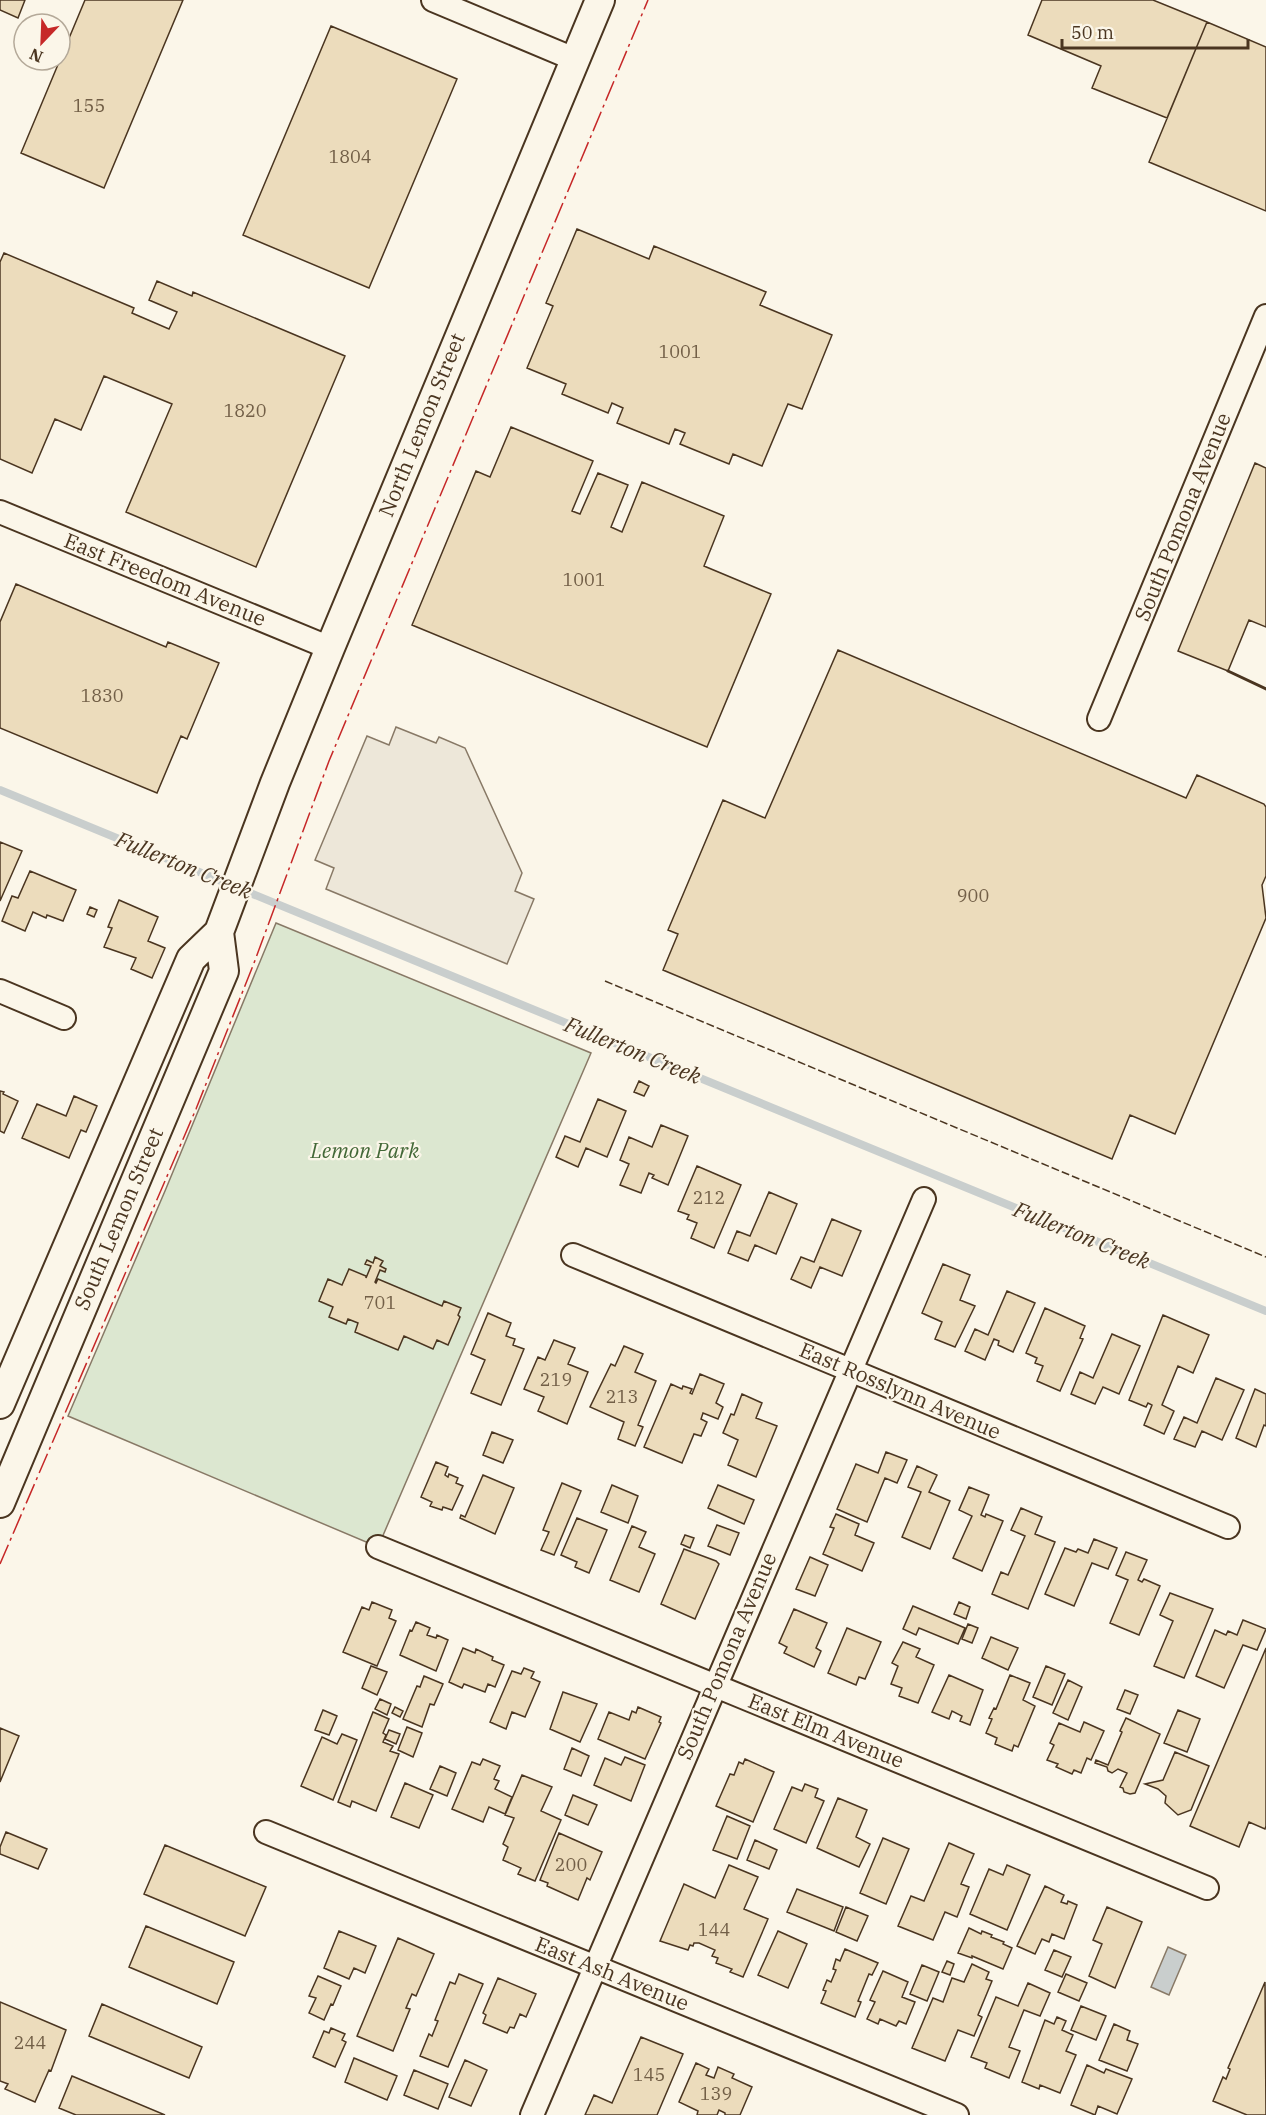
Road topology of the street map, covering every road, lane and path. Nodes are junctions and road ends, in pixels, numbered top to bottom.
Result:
1 (433, 0) edge
2 (600, 0) edge
3 (574, 58) junction
4 (1266, 316) edge
5 (0, 512) edge
6 (330, 648) junction
7 (1099, 719) dead end
8 (248, 852) joint
9 (224, 920) junction
10 (0, 991) edge
11 (64, 1018) dead end
12 (924, 1199) dead end
13 (573, 1255) dead end
14 (849, 1370) junction
15 (0, 1404) edge
16 (0, 1503) edge
17 (1228, 1527) dead end
18 (378, 1547) dead end
19 (715, 1685) junction
20 (266, 1832) dead end
21 (1207, 1888) dead end
22 (595, 1967) junction
23 (532, 2115) edge
24 (957, 2115) edge

1 - 3 street
2 - 3 street, North Lemon Street
3 - 6 street, North Lemon Street
4 - 7 street, South Pomona Avenue
5 - 6 street, East Freedom Avenue
6 - 8 street, North Lemon Street
8 - 9 street, South Lemon Street
9 - 15 street, South Lemon Street
9 - 16 street, South Lemon Street
10 - 11 street
12 - 14 street, South Pomona Avenue
13 - 14 street, East Rosslynn Avenue
14 - 17 street, East Rosslynn Avenue
14 - 19 street, South Pomona Avenue
18 - 19 street, East Elm Avenue
19 - 21 street, East Elm Avenue
19 - 22 street, South Pomona Avenue
20 - 22 street, East Ash Avenue
22 - 23 street, South Pomona Avenue
22 - 24 street, East Ash Avenue

